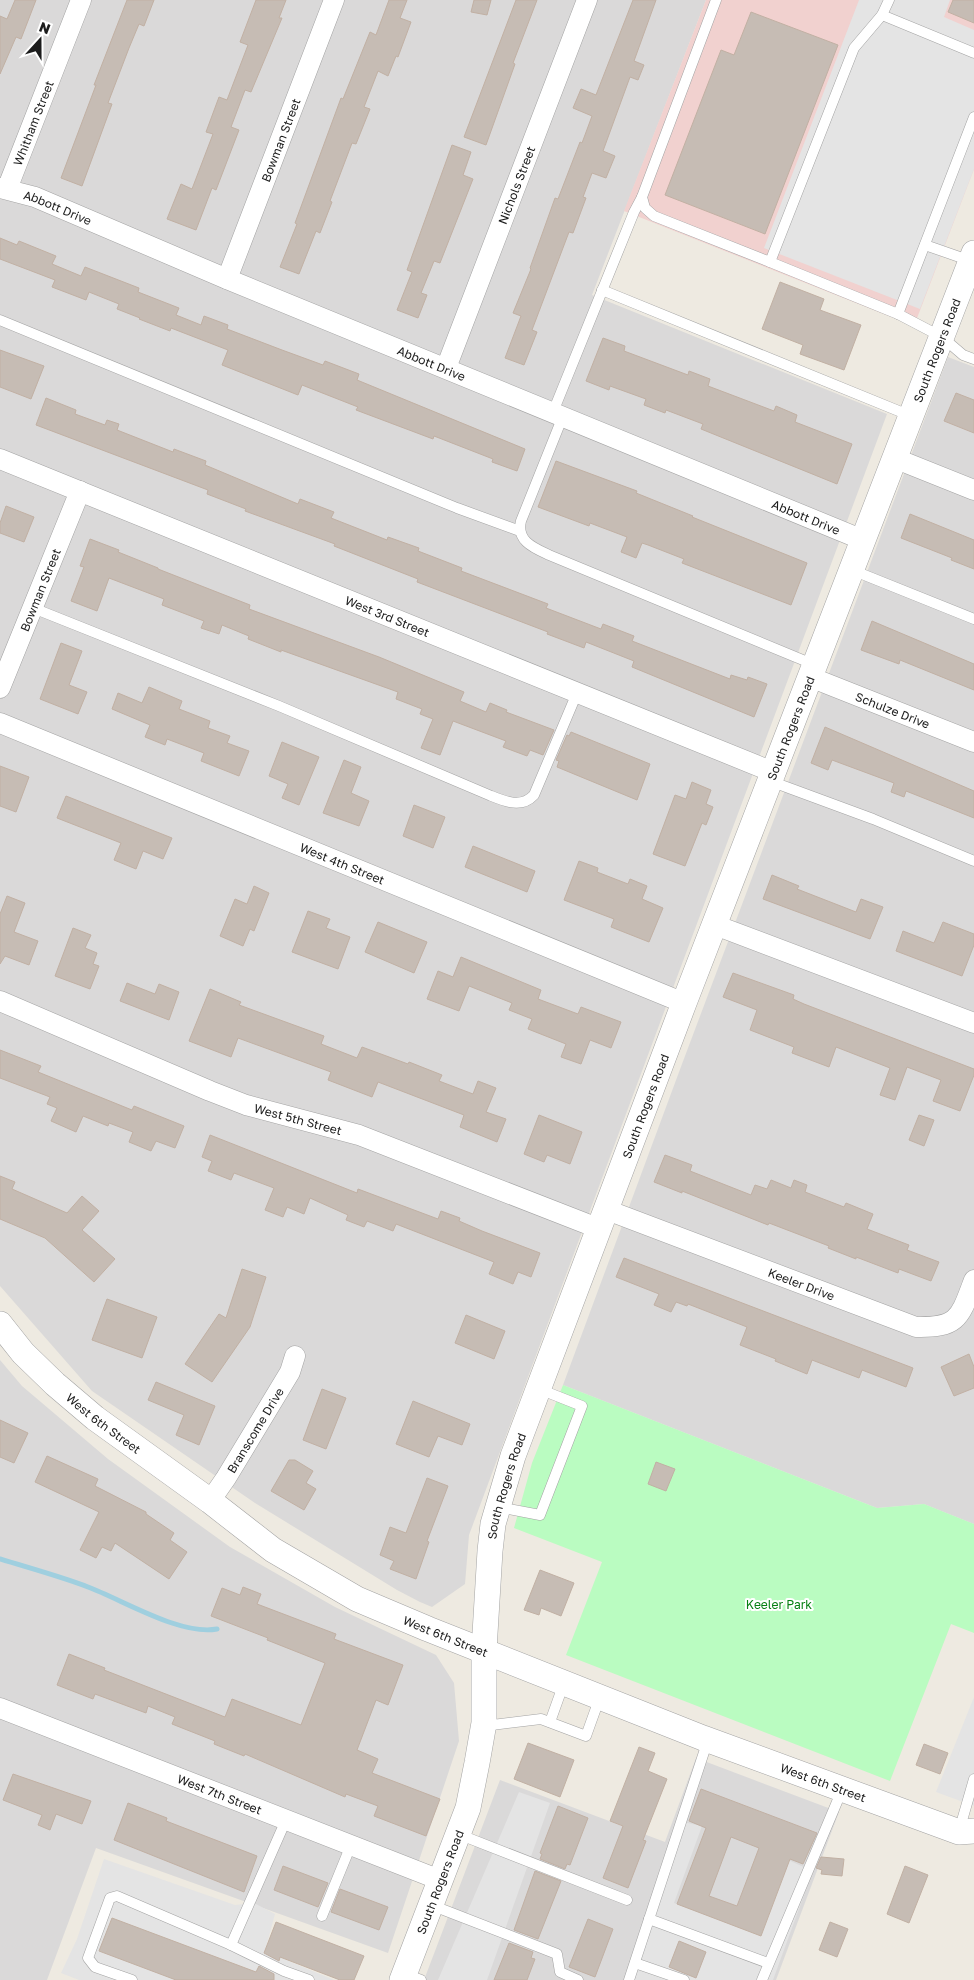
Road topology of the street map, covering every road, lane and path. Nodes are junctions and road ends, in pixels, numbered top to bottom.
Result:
1 (81, 0) edge
2 (334, 0) edge
3 (587, 0) edge
4 (716, 0) edge
5 (888, 0) edge
6 (882, 15) junction
7 (974, 53) edge
8 (974, 117) edge
9 (3, 189) edge
10 (642, 197) junction
11 (925, 244) junction
12 (973, 259) edge
13 (770, 262) junction
14 (227, 279) junction
15 (602, 290) junction
16 (898, 314) junction
17 (0, 320) edge
18 (942, 337) junction
19 (974, 359) edge
20 (446, 368) junction
21 (558, 414) junction
22 (910, 416) junction
23 (894, 458) junction
24 (0, 459) edge
25 (974, 490) edge
26 (80, 491) junction
27 (520, 531) junction
28 (863, 540) junction
29 (851, 570) junction
30 (32, 608) junction
31 (974, 619) edge
32 (812, 671) junction
33 (0, 688) edge
34 (577, 693) junction
35 (0, 723) edge
36 (974, 742) edge
37 (772, 777) junction
38 (974, 861) edge
39 (715, 925) junction
40 (0, 1001) edge
41 (684, 1003) junction
42 (974, 1023) edge
43 (603, 1220) junction
44 (974, 1280) edge
45 (0, 1324) edge
46 (295, 1356) dead end
47 (538, 1389) junction
48 (210, 1501) junction
49 (498, 1507) junction
50 (484, 1650) junction
51 (565, 1682) junction
52 (600, 1697) junction
53 (0, 1708) edge
54 (550, 1722) junction
55 (483, 1726) junction
56 (708, 1740) junction
57 (974, 1779) edge
58 (842, 1789) junction
59 (286, 1820) junction
60 (458, 1834) junction
61 (969, 1837) edge
62 (351, 1844) junction
63 (440, 1880) junction
64 (627, 1900) dead end
65 (431, 1905) junction
66 (322, 1916) dead end
67 (650, 1919) junction
68 (231, 1945) junction
69 (635, 1963) junction
70 (768, 1963) junction
71 (283, 1975) edge
72 (409, 1978) edge
73 (132, 1980) edge
74 (309, 1980) edge
75 (578, 1980) edge
76 (629, 1980) edge
77 (684, 1980) edge
78 (762, 1980) edge

1 - 9 street, Whitham Street
2 - 14 street, Bowman Street
3 - 20 street, Nichols Street
4 - 10 lane
5 - 6 lane
6 - 7 lane
6 - 13 lane
8 - 11 lane
9 - 14 street, Abbott Drive
10 - 13 lane
10 - 15 lane
11 - 12 lane
11 - 16 lane
12 - 18 street, South Rogers Road
13 - 16 lane
14 - 20 street, Abbott Drive
15 - 21 lane
15 - 22 lane
16 - 18 lane
17 - 27 lane
18 - 19 lane
18 - 22 street, South Rogers Road
20 - 21 street, Abbott Drive
21 - 27 lane
21 - 28 street, Abbott Drive
22 - 23 street, South Rogers Road
23 - 25 street
23 - 28 street, South Rogers Road
24 - 26 street, West 3rd Street
26 - 30 street, Bowman Street
26 - 34 street, West 3rd Street
27 - 32 lane
28 - 29 street, South Rogers Road
29 - 31 lane
29 - 32 street, South Rogers Road
30 - 33 street, Bowman Street
30 - 34 lane
32 - 36 street, Schulze Drive
32 - 37 street, South Rogers Road
34 - 37 street, West 3rd Street
35 - 41 street, West 4th Street
37 - 38 lane
37 - 39 street, South Rogers Road
39 - 41 street, South Rogers Road
39 - 42 street
40 - 43 street, West 5th Street
41 - 43 street, South Rogers Road
43 - 44 street, Keeler Drive
43 - 47 street, South Rogers Road
45 - 48 street, West 6th Street
46 - 48 street, Branscome Drive
47 - 49 street, South Rogers Road
47 - 49 lane
48 - 50 street, West 6th Street
49 - 50 street, South Rogers Road
50 - 51 street, West 6th Street
50 - 55 street, South Rogers Road
51 - 52 street, West 6th Street
51 - 54 lane
52 - 54 lane
52 - 56 street, West 6th Street
53 - 59 street, West 7th Street
54 - 55 lane
55 - 60 street, South Rogers Road
56 - 58 street, West 6th Street
56 - 67 lane
57 - 61 lane
58 - 61 street, West 6th Street
58 - 70 lane
59 - 62 street, West 7th Street
59 - 68 lane
60 - 63 street, South Rogers Road
60 - 64 lane
62 - 63 street, West 7th Street
62 - 66 lane
63 - 65 street, South Rogers Road
65 - 72 street, South Rogers Road
65 - 75 lane
67 - 69 lane
67 - 70 lane
68 - 71 lane
68 - 73 lane
69 - 76 lane
69 - 77 lane
70 - 78 lane
71 - 74 lane

